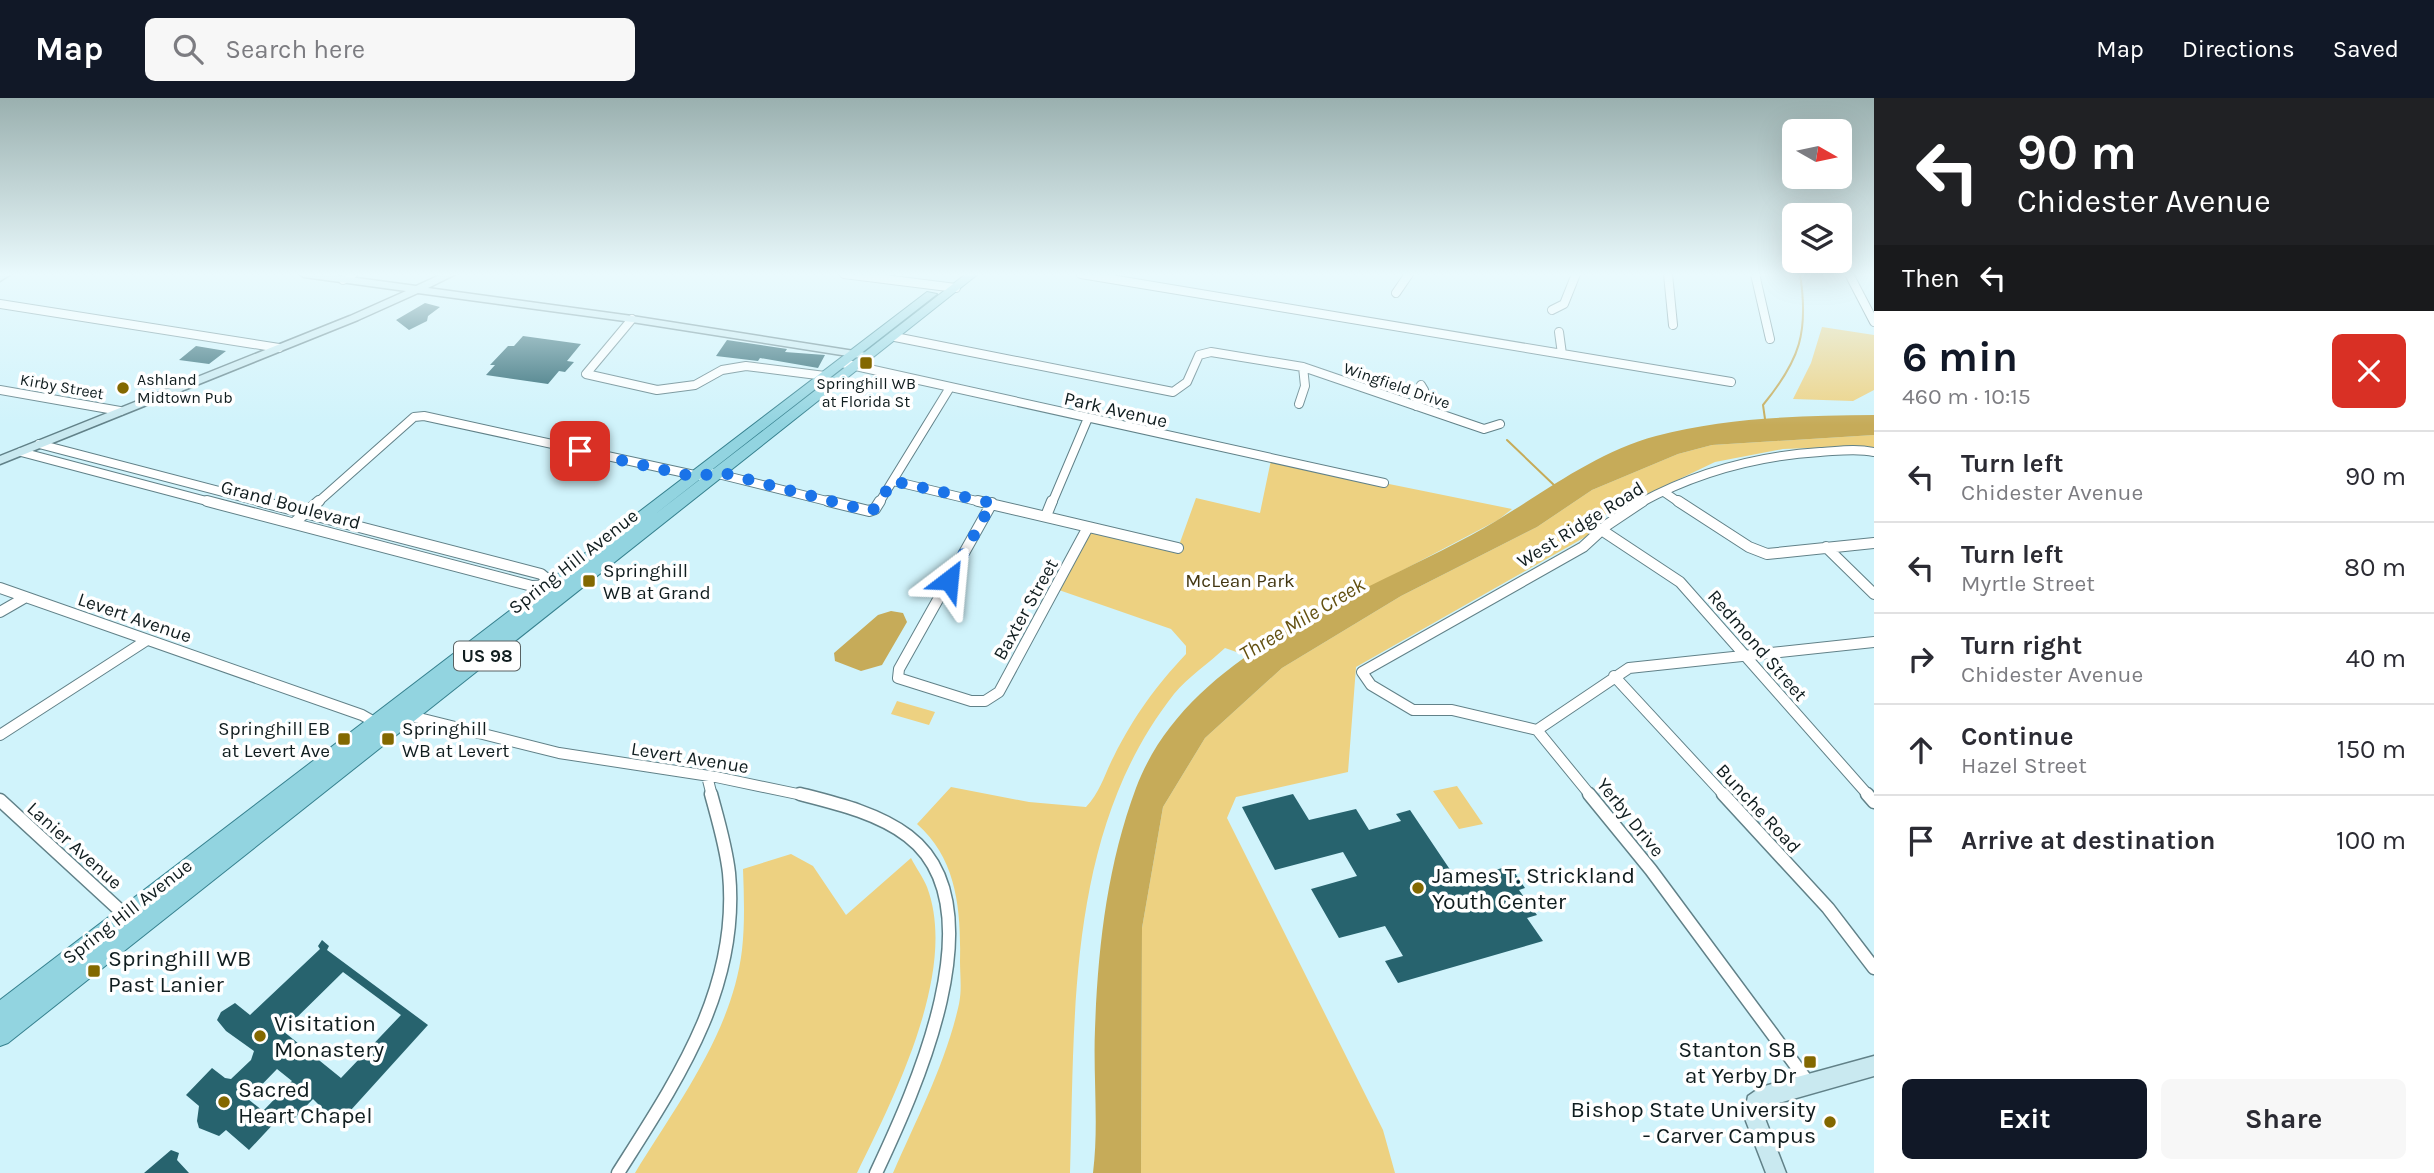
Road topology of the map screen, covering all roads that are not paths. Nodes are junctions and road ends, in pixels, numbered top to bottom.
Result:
1 (128, 324) edge
2 (336, 324) edge
3 (628, 324) edge
4 (660, 324) edge
5 (900, 324) edge
6 (908, 324) edge
7 (1383, 324) edge
8 (1767, 324) edge
9 (1559, 332) dead end
10 (895, 337) junction
11 (1770, 339) dead end
12 (279, 348) junction
13 (1562, 354) junction
14 (855, 360) junction
15 (1303, 367) junction
16 (821, 378) junction
17 (1731, 382) dead end
18 (1422, 385) dead end
19 (950, 389) junction
20 (0, 390) edge
21 (1299, 404) dead end
22 (1416, 406) junction
23 (120, 411) junction
24 (1088, 418) junction
25 (1500, 424) dead end
26 (38, 444) junction
27 (20, 452) junction
28 (1874, 452) edge
29 (0, 460) edge
30 (720, 472) junction
31 (695, 477) junction
32 (893, 481) junction
33 (1384, 483) dead end
34 (1664, 492) junction
35 (992, 503) junction
36 (304, 514) junction
37 (1046, 516) junction
38 (294, 523) junction
39 (1088, 527) junction
40 (1600, 529) junction
41 (1874, 543) edge
42 (1826, 547) junction
43 (1178, 548) dead end
44 (0, 588) edge
45 (560, 589) junction
46 (1874, 593) edge
47 (26, 597) junction
48 (0, 612) edge
49 (147, 640) junction
50 (1874, 642) edge
51 (1741, 654) junction
52 (1614, 676) junction
53 (411, 716) junction
54 (376, 723) junction
55 (1537, 730) junction
56 (0, 735) edge
57 (707, 776) junction
58 (0, 800) edge
59 (1874, 802) edge
60 (125, 915) junction
61 (1874, 968) edge
62 (0, 1013) edge
63 (0, 1035) edge
64 (1874, 1066) edge
65 (1808, 1082) junction
66 (618, 1173) edge
67 (876, 1173) edge
68 (1776, 1173) edge

1 - 12 street
2 - 12 street
3 - 16 street
4 - 14 street
5 - 14 main road, Spring Hill Avenue / US 98
6 - 10 main road, Spring Hill Avenue / US 98
7 - 13 street
8 - 11 street
9 - 13 street
10 - 14 main road, Spring Hill Avenue / US 98
10 - 15 street, Wingfield Drive
12 - 23 street
13 - 17 street
14 - 16 main road, Spring Hill Avenue / US 98
14 - 19 street, Park Avenue
14 - 30 main road, Spring Hill Avenue / US 98
15 - 21 street
15 - 22 street, Wingfield Drive
16 - 31 main road, Spring Hill Avenue / US 98
18 - 22 street
19 - 24 street, Park Avenue
19 - 32 street
20 - 23 street, Kirby Street
22 - 25 street, Wingfield Drive
23 - 26 street
24 - 33 street, Park Avenue
24 - 37 street
26 - 27 street
26 - 36 street, Grand Boulevard
27 - 29 street
27 - 38 street, Grand Boulevard
28 - 34 street, West Ridge Road
30 - 31 street
30 - 32 street
30 - 45 main road, Spring Hill Avenue / US 98
31 - 36 street
31 - 45 main road, Spring Hill Avenue / US 98
32 - 35 street
34 - 40 street, West Ridge Road
34 - 42 street
35 - 37 street
35 - 39 street, Baxter Street
36 - 38 street
36 - 45 street, Grand Boulevard
37 - 39 street
38 - 45 street, Grand Boulevard
39 - 43 street
40 - 51 street, Redmond Street
40 - 55 street, West Ridge Road
41 - 42 street
42 - 46 street
44 - 47 street, Levert Avenue
45 - 53 main road, Spring Hill Avenue / US 98
45 - 54 main road, Spring Hill Avenue / US 98
47 - 48 street
47 - 49 street, Levert Avenue
49 - 54 street, Levert Avenue
49 - 56 street
50 - 51 street
51 - 52 street
51 - 59 street, Redmond Street
52 - 55 street
52 - 61 street, Bunche Road
53 - 57 street, Levert Avenue
53 - 63 main road, Spring Hill Avenue / US 98
54 - 60 main road, Spring Hill Avenue / US 98
55 - 65 street, Yerby Drive
57 - 66 street
57 - 67 street, Levert Avenue
58 - 60 street, Lanier Avenue
60 - 62 main road, Spring Hill Avenue / US 98
64 - 65 street
65 - 68 street

